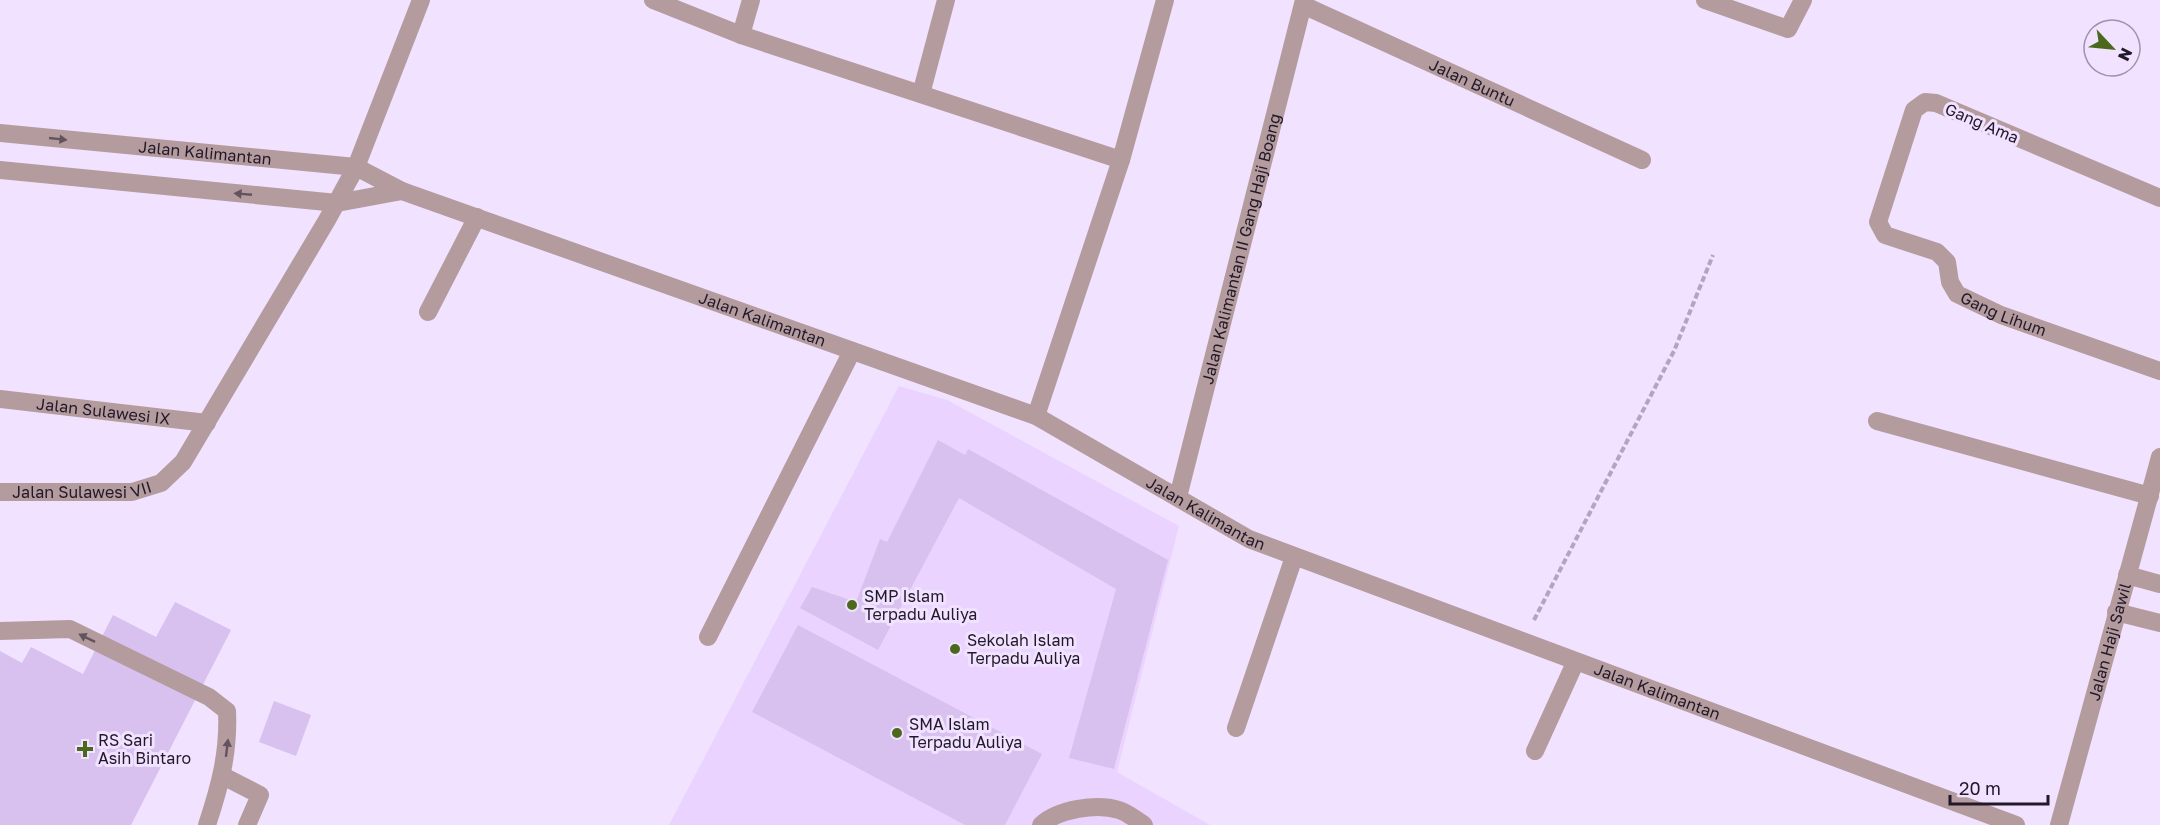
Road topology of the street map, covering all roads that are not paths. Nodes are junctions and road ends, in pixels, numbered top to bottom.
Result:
1 (421, 0) edge
2 (653, 0) edge
3 (751, 0) edge
4 (946, 0) edge
5 (1165, 0) edge
6 (1705, 0) edge
7 (1803, 0) edge
8 (1303, 2) edge
9 (741, 35) junction
10 (921, 94) junction
11 (0, 133) edge
12 (1121, 160) junction
13 (1642, 160) dead end
14 (356, 167) junction
15 (0, 170) edge
16 (402, 191) junction
17 (2160, 198) edge
18 (337, 203) junction
19 (477, 217) junction
20 (1878, 222) joint
21 (428, 312) dead end
22 (852, 351) junction
23 (2160, 371) edge
24 (0, 399) edge
25 (1036, 416) junction
26 (1877, 421) dead end
27 (207, 423) junction
28 (2160, 457) edge
29 (0, 492) edge
30 (2150, 496) junction
31 (1178, 497) junction
32 (1294, 557) junction
33 (2127, 575) junction
34 (2160, 584) edge
35 (2116, 612) junction
36 (2160, 623) edge
37 (0, 631) edge
38 (708, 637) dead end
39 (1575, 663) junction
40 (1236, 728) dead end
41 (1535, 751) dead end
42 (223, 776) junction
43 (207, 825) edge
44 (248, 825) edge
45 (1041, 825) edge
46 (1144, 825) edge
47 (2016, 825) edge
48 (2059, 825) edge

1 - 14 street, Jalan Sulawesi VII
2 - 9 street
3 - 9 street
4 - 10 street
5 - 12 street
6 - 7 street
8 - 13 street, Jalan Buntu
8 - 31 street, Jalan Kalimantan II Gang Haji Boang
9 - 10 street
10 - 12 street
11 -> 14 street, Jalan Kalimantan
12 - 25 street
14 - 16 street, Jalan Kalimantan
14 - 18 street, Jalan Sulawesi VII
18 -> 15 street, Jalan Kalimantan
16 - 18 street, Jalan Kalimantan
16 - 19 street, Jalan Kalimantan
17 - 20 street, Gang Ama
18 - 27 street, Jalan Sulawesi VII
19 - 21 street
19 - 22 street, Jalan Kalimantan
20 - 23 street, Gang Lihum
22 - 25 street, Jalan Kalimantan
22 - 38 street
24 - 27 street, Jalan Sulawesi IX
25 - 31 street, Jalan Kalimantan
26 - 30 street
27 - 29 street, Jalan Sulawesi VII
28 - 30 street, Jalan Haji Sawil
30 - 33 street, Jalan Haji Sawil
31 - 32 street, Jalan Kalimantan
32 - 39 street, Jalan Kalimantan
32 - 40 street
33 - 34 street
33 - 35 street, Jalan Haji Sawil
35 - 36 street
35 - 48 street, Jalan Haji Sawil
42 -> 37 street
39 - 41 street
39 - 47 street, Jalan Kalimantan
42 - 43 street
42 - 44 street
45 - 46 street

